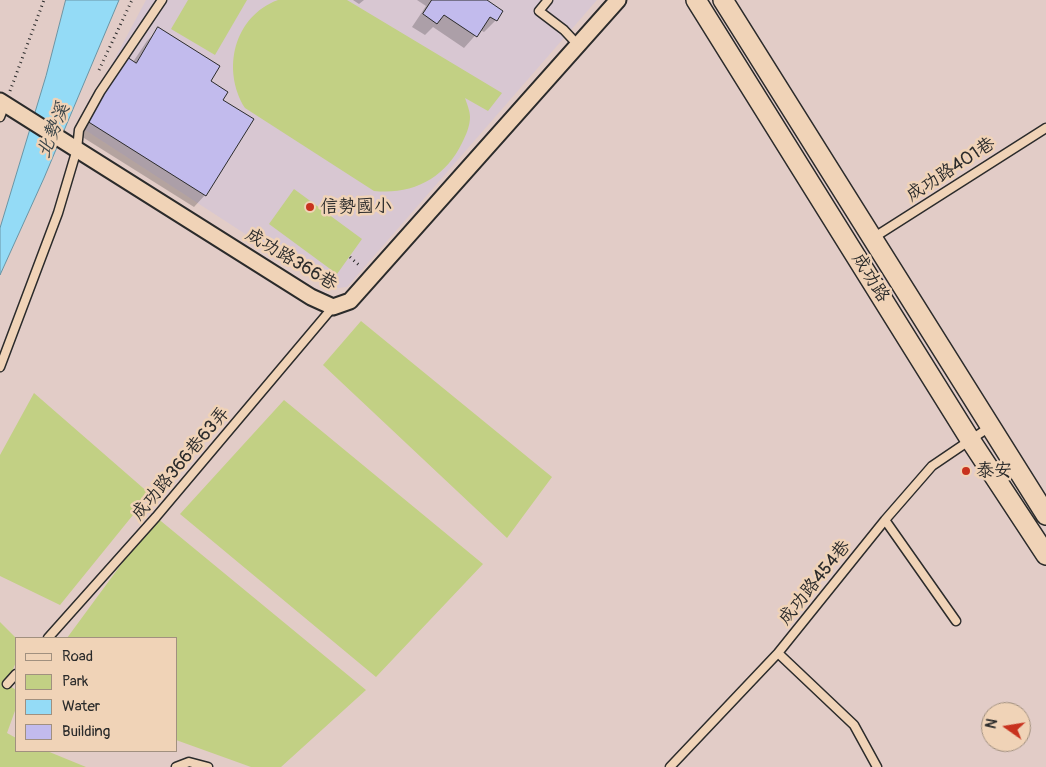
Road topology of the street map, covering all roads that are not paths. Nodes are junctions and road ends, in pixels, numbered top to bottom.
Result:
1 (162, 0) edge
2 (548, 0) edge
3 (618, 0) edge
4 (696, 0) edge
5 (723, 0) edge
6 (578, 45) junction
7 (2, 107) edge
8 (1046, 128) edge
9 (77, 148) junction
10 (852, 207) junction
11 (834, 219) junction
12 (873, 238) junction
13 (333, 307) junction
14 (0, 367) edge
15 (991, 426) junction
16 (971, 441) junction
17 (1046, 515) edge
18 (885, 520) junction
19 (1046, 555) edge
20 (956, 620) dead end
21 (49, 637) edge
22 (778, 653) junction
23 (15, 675) edge
24 (7, 684) dead end
25 (176, 767) edge
26 (208, 767) edge
27 (670, 767) edge
28 (877, 767) edge

1 - 9 lane
2 - 6 lane
3 - 6 street, 成功路366巷
4 - 11 street, 成功路
5 - 10 street, 成功路
6 - 13 street, 成功路366巷
7 - 9 street, 成功路366巷
8 - 12 lane, 成功路401巷
9 - 13 street, 成功路366巷
9 - 14 lane
10 - 11 street
10 - 12 street, 成功路
11 - 16 street, 成功路
12 - 15 street, 成功路
13 - 21 lane, 成功路366巷63弄
15 - 16 lane, 成功路454巷
15 - 17 street, 成功路
16 - 18 lane, 成功路454巷
16 - 19 street, 成功路
18 - 20 lane
18 - 22 lane, 成功路454巷
22 - 27 lane, 成功路454巷
22 - 28 lane
23 - 24 lane
25 - 26 lane

